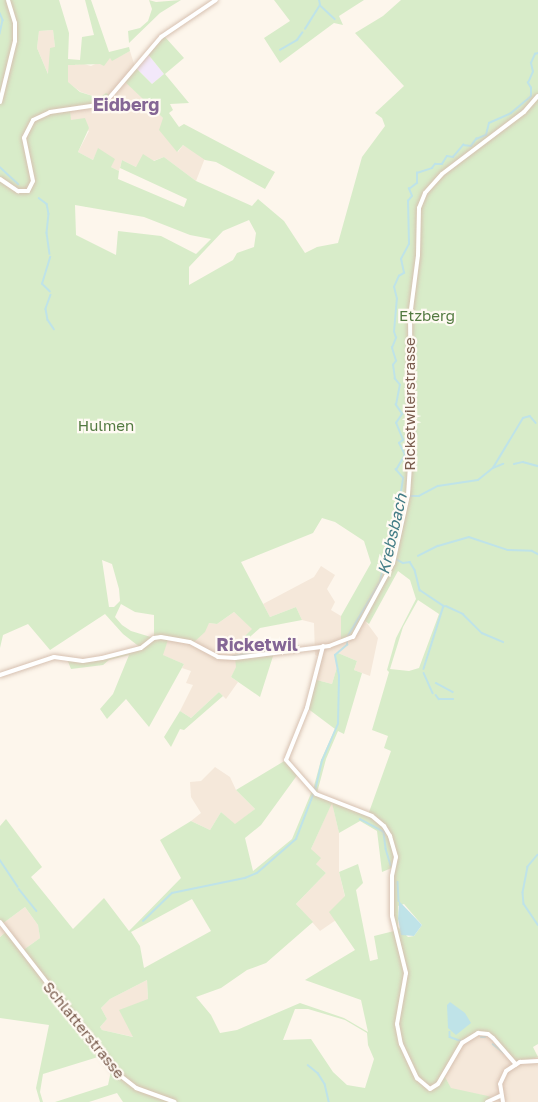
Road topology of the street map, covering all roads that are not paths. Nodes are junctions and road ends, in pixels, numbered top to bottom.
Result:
1 (8, 0) edge
2 (216, 0) edge
3 (538, 96) edge
4 (0, 102) edge
5 (0, 179) edge
6 (323, 646) junction
7 (0, 675) edge
8 (0, 922) edge
9 (538, 1061) edge
10 (516, 1064) junction
11 (500, 1096) junction
12 (175, 1102) edge
13 (488, 1102) edge
14 (503, 1102) edge

1 - 4 street
2 - 5 street
3 - 6 street, Ricketwilerstrasse
6 - 7 street, Ricketwilerstrasse
6 - 10 street
8 - 12 street, Schlatterstrasse
9 - 10 street
10 - 11 street
11 - 13 street
11 - 14 street

